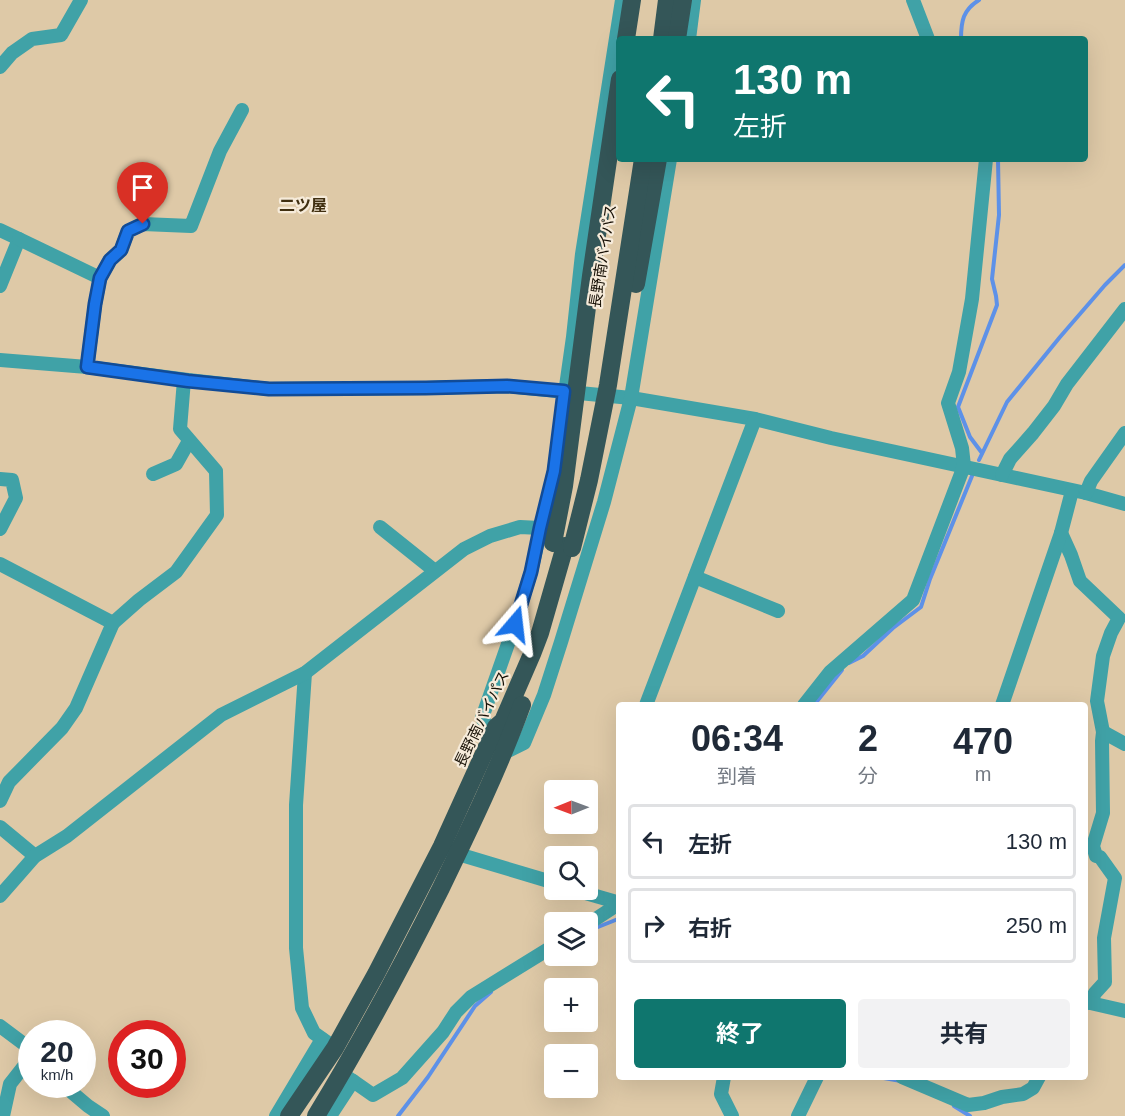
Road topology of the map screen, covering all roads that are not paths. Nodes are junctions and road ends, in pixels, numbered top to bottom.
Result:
1 (81, 0) edge
2 (622, 0) edge
3 (632, 0) edge
4 (661, 0) edge
5 (668, 0) edge
6 (682, 0) edge
7 (694, 0) edge
8 (913, 0) edge
9 (616, 36) edge
10 (626, 36) edge
11 (655, 36) edge
12 (662, 36) edge
13 (676, 36) edge
14 (689, 36) edge
15 (927, 36) edge
16 (616, 38) edge
17 (0, 67) edge
18 (616, 106) edge
19 (242, 110) dead end
20 (637, 162) edge
21 (643, 162) edge
22 (657, 162) edge
23 (670, 162) edge
24 (986, 162) edge
25 (0, 230) edge
26 (19, 239) junction
27 (100, 278) junction
28 (0, 286) edge
29 (1125, 309) edge
30 (0, 360) edge
31 (87, 367) junction
32 (184, 380) junction
33 (564, 391) junction
34 (631, 398) junction
35 (755, 419) junction
36 (1125, 433) edge
37 (189, 441) junction
38 (964, 466) junction
39 (153, 474) dead end
40 (1002, 475) junction
41 (0, 479) edge
42 (589, 480) junction
43 (1079, 492) junction
44 (1125, 504) edge
45 (380, 527) dead end
46 (540, 528) junction
47 (0, 529) edge
48 (1061, 533) junction
49 (563, 546) junction
50 (0, 564) edge
51 (435, 571) junction
52 (695, 577) junction
53 (778, 611) dead end
54 (113, 623) junction
55 (305, 673) junction
56 (647, 702) edge
57 (806, 702) edge
58 (1003, 702) edge
59 (494, 731) junction
60 (1103, 732) junction
61 (1125, 744) edge
62 (504, 753) junction
63 (0, 801) edge
64 (0, 827) edge
65 (450, 850) junction
66 (35, 856) junction
67 (544, 880) edge
68 (0, 896) edge
69 (598, 897) edge
70 (616, 902) edge
71 (616, 906) edge
72 (598, 917) edge
73 (544, 952) edge
74 (1088, 1002) edge
75 (1125, 1011) edge
76 (0, 1026) edge
77 (18, 1040) edge
78 (328, 1043) junction
79 (18, 1074) edge
80 (347, 1077) junction
81 (723, 1080) edge
82 (816, 1080) edge
83 (909, 1080) edge
84 (1037, 1080) edge
85 (79, 1098) edge
86 (3, 1116) edge
87 (103, 1116) edge
88 (276, 1116) edge
89 (289, 1116) edge
90 (316, 1116) edge
91 (330, 1116) edge
92 (732, 1116) edge
93 (798, 1116) edge

1 - 17 street
2 - 9 street
3 - 10 highway
4 - 11 highway
5 - 12 highway
6 - 13 highway
7 - 14 street
8 - 15 street
16 - 33 street
18 - 49 highway, bridge
19 - 27 street
20 - 49 highway, 長野南バイパス
21 - 42 highway, 長野南バイパス, bridge
22 - 42 highway, bridge
23 - 34 street
24 - 38 street
25 - 26 street
26 - 27 street
26 - 28 street
27 - 31 street
29 - 40 street
30 - 31 street
31 - 32 street
32 - 33 street
32 - 37 street
33 - 34 street
33 - 46 street
34 - 35 street
34 - 62 street
35 - 38 street
35 - 52 street
36 - 43 street
37 - 39 street
37 - 54 street
38 - 40 street
38 - 57 street
40 - 43 street
41 - 47 street
42 - 49 highway, 長野南バイパス, bridge
43 - 44 street
43 - 48 street
45 - 51 street
46 - 51 street
46 - 59 street
48 - 58 street
48 - 60 street
49 - 59 highway, 長野南バイパス
49 - 62 highway, 長野南バイパス
50 - 54 street
51 - 55 street
52 - 53 street
52 - 56 street
54 - 63 street
55 - 66 street
55 - 78 street
59 - 65 highway, 長野南バイパス
60 - 61 street
60 - 74 street
62 - 65 highway, 長野南バイパス
64 - 66 street
65 - 67 street
65 - 78 highway, 長野南バイパス
65 - 80 highway, 長野南バイパス
66 - 68 street
69 - 70 street
71 - 72 street
73 - 80 street
74 - 75 street
76 - 77 street
78 - 88 street
78 - 89 highway, 長野南バイパス
79 - 86 street
80 - 90 highway, 長野南バイパス
80 - 91 street
81 - 92 street
82 - 93 street
83 - 84 street
85 - 87 street

